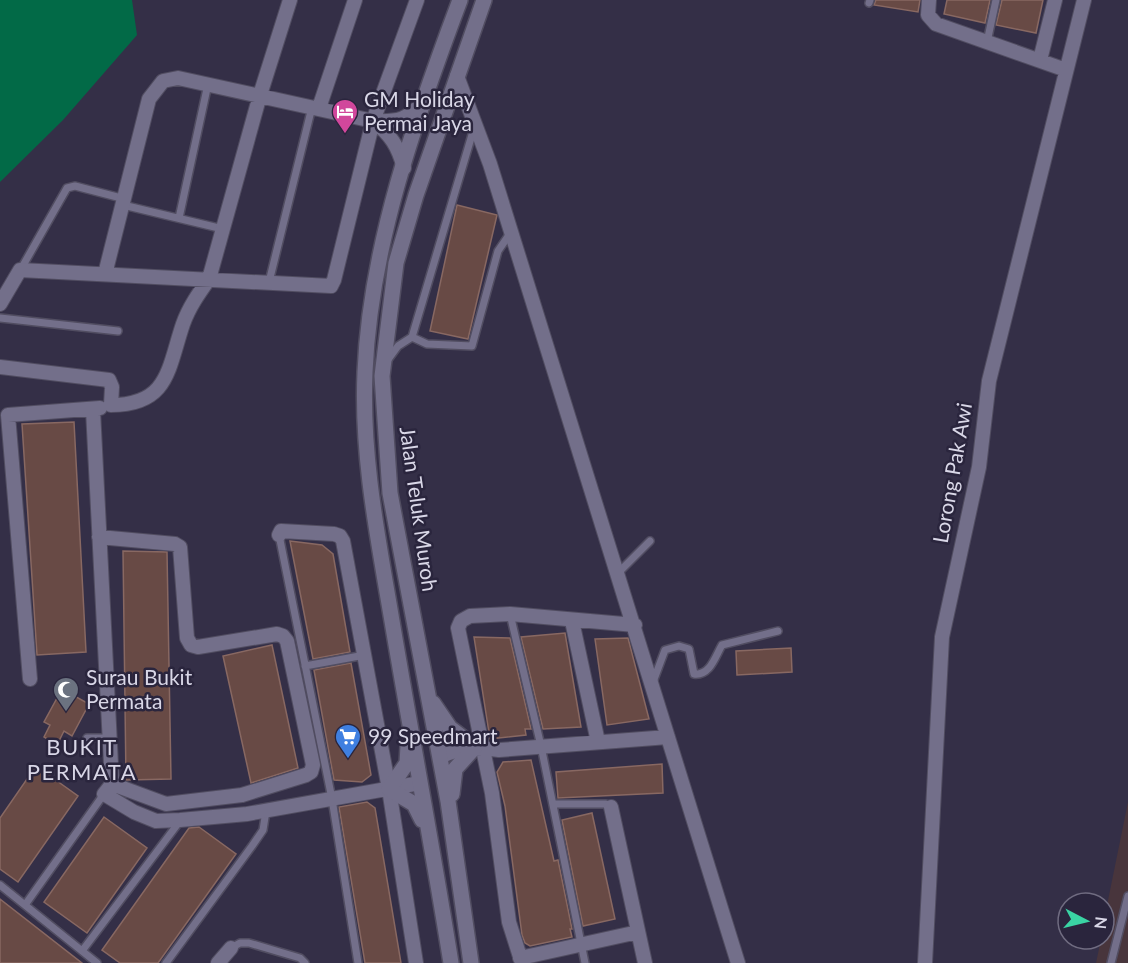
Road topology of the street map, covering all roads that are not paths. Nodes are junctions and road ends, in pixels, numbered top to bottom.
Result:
1 (290, 0) edge
2 (355, 0) edge
3 (417, 0) edge
4 (460, 0) edge
5 (484, 0) edge
6 (929, 0) edge
7 (996, 0) edge
8 (1055, 0) edge
9 (1084, 0) edge
10 (987, 42) junction
11 (1040, 60) junction
12 (1066, 70) junction
13 (457, 76) junction
14 (208, 84) junction
15 (260, 95) junction
16 (426, 101) junction
17 (316, 107) junction
18 (373, 121) junction
19 (476, 123) junction
20 (404, 168) junction
21 (124, 202) junction
22 (178, 218) junction
23 (223, 229) junction
24 (511, 232) junction
25 (20, 270) junction
26 (105, 274) junction
27 (209, 279) junction
28 (269, 282) junction
29 (0, 304) edge
30 (0, 318) edge
31 (118, 330) dead end
32 (412, 337) junction
33 (0, 367) edge
34 (382, 376) junction
35 (111, 405) junction
36 (93, 410) junction
37 (4, 415) edge
38 (279, 535) joint
39 (99, 537) junction
40 (650, 542) dead end
41 (617, 573) junction
42 (510, 614) junction
43 (572, 621) junction
44 (635, 625) junction
45 (778, 631) dead end
46 (365, 655) junction
47 (305, 666) junction
48 (30, 679) dead end
49 (652, 684) junction
50 (426, 689) junction
51 (408, 719) junction
52 (668, 737) junction
53 (87, 738) dead end
54 (109, 738) junction
55 (598, 742) junction
56 (412, 743) junction
57 (541, 746) junction
58 (479, 747) junction
59 (440, 757) junction
60 (420, 783) junction
61 (108, 789) junction
62 (389, 789) junction
63 (332, 799) junction
64 (448, 801) junction
65 (553, 804) junction
66 (611, 807) joint
67 (266, 811) junction
68 (451, 818) junction
69 (180, 820) junction
70 (433, 851) junction
71 (0, 885) edge
72 (1128, 896) edge
73 (25, 905) junction
74 (638, 932) junction
75 (579, 945) junction
76 (231, 948) joint
77 (82, 951) junction
78 (521, 961) edge
79 (96, 963) edge
80 (166, 963) edge
81 (218, 963) edge
82 (305, 963) edge
83 (358, 963) edge
84 (416, 963) edge
85 (451, 963) edge
86 (471, 963) edge
87 (585, 963) edge
88 (645, 963) edge
89 (738, 963) edge
90 (925, 963) edge
91 (1111, 963) edge

1 - 15 street
2 - 17 street
3 - 18 street
4 - 16 main road, Jalan Teluk Muroh
5 - 13 main road, Jalan Teluk Muroh
6 - 10 street
7 - 10 lane
8 - 11 street
9 - 12 street, Lorong Pak Awi
10 - 11 street
11 - 12 street
12 - 90 street, Lorong Pak Awi
13 - 19 street
13 - 34 main road, Jalan Teluk Muroh
14 - 15 street
14 - 21 street
14 - 22 lane
15 - 17 street
15 - 23 street
16 - 18 street
16 - 20 main road, Jalan Teluk Muroh
17 - 18 street
17 - 28 lane
18 - 20 street
18 - 28 street
19 - 24 street
19 - 32 lane
20 - 51 main road, Jalan Teluk Muroh
21 - 22 lane
21 - 25 lane
21 - 26 street
22 - 23 lane
23 - 27 street
24 - 32 lane
24 - 41 street
25 - 26 street
25 - 29 street
26 - 27 street
27 - 28 street
27 - 35 street
30 - 31 lane
32 - 34 lane
33 - 35 street
34 - 50 main road, Jalan Teluk Muroh
35 - 36 street
36 - 37 street
36 - 39 street
37 - 48 street
38 - 46 street
38 - 47 lane
39 - 54 street
39 - 61 street
40 - 41 lane
41 - 44 street
42 - 43 street
42 - 57 lane
42 - 58 street
43 - 44 street
43 - 55 street
44 - 49 street
45 - 49 lane
46 - 47 lane
46 - 62 street
47 - 63 lane
49 - 52 street
50 - 58 main road
50 - 59 main road, Jalan Teluk Muroh
51 - 56 main road, Jalan Teluk Muroh
51 - 62 main road
52 - 55 street
52 - 89 street
53 - 54 lane
54 - 61 street
55 - 57 street
56 - 59 main road
56 - 60 main road, Jalan Teluk Muroh
57 - 58 street
57 - 65 lane
58 - 59 street
58 - 68 main road
58 - 78 street
59 - 60 main road
59 - 64 main road, Jalan Teluk Muroh
60 - 62 street
60 - 64 main road
60 - 70 main road, Jalan Teluk Muroh
61 - 69 street
61 - 73 lane
62 - 63 street
62 - 70 main road
62 - 84 street
63 - 67 street
63 - 83 lane
64 - 68 main road, Jalan Teluk Muroh
65 - 66 lane
65 - 75 lane
66 - 74 street
67 - 69 street
67 - 80 lane
68 - 86 main road, Jalan Teluk Muroh
69 - 77 lane
70 - 85 main road, Jalan Teluk Muroh
71 - 73 lane
72 - 91 lane
73 - 77 lane
74 - 75 street
74 - 88 street
75 - 78 street
75 - 87 lane
76 - 81 street
76 - 82 lane
77 - 79 lane

